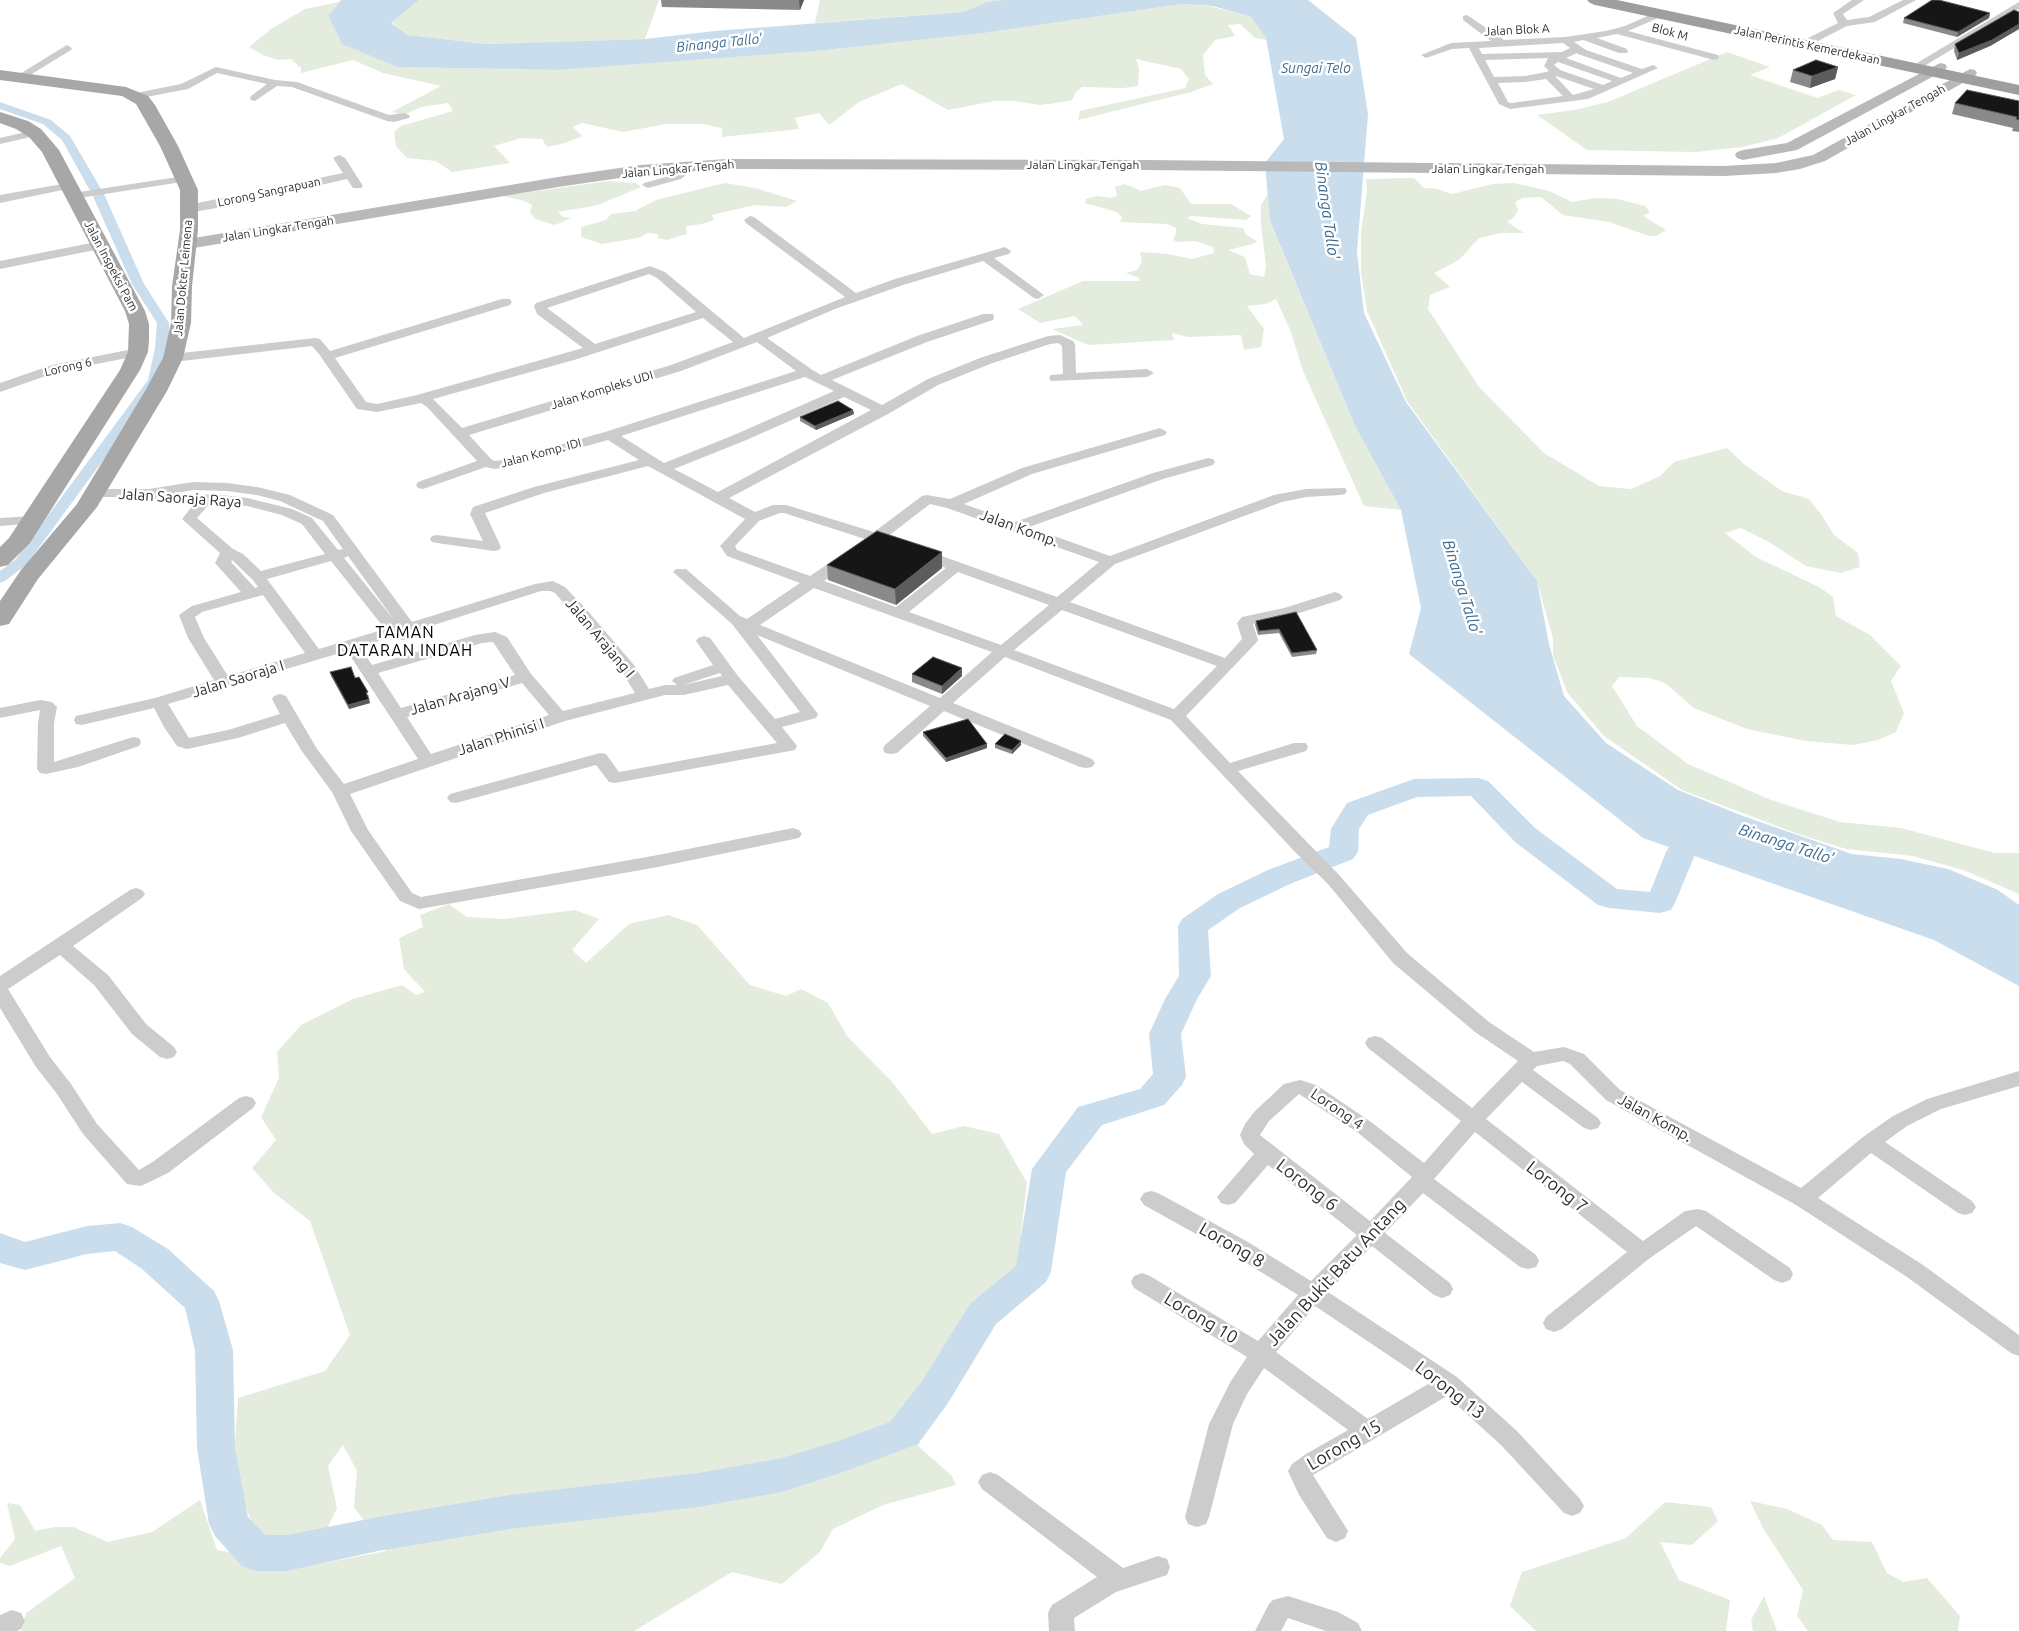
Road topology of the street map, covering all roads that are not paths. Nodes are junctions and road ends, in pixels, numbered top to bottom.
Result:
1 (1595, 0) edge
2 (1626, 0) edge
3 (1859, 0) edge
4 (1910, 0) edge
5 (2019, 5) edge
6 (1661, 13) junction
7 (1467, 18) dead end
8 (1844, 23) junction
9 (1619, 32) junction
10 (1585, 37) junction
11 (1564, 40) junction
12 (1812, 40) junction
13 (1501, 43) junction
14 (1472, 45) junction
15 (67, 48) dead end
16 (1577, 49) junction
17 (1623, 51) dead end
18 (1426, 55) dead end
19 (1559, 56) junction
20 (1478, 57) junction
21 (1714, 57) dead end
22 (1530, 67) dead end
23 (1931, 67) junction
24 (1653, 68) dead end
25 (1551, 71) junction
26 (1641, 72) junction
27 (9, 76) edge
28 (1966, 76) junction
29 (1573, 78) junction
30 (1490, 80) junction
31 (1621, 80) junction
32 (273, 83) junction
33 (2019, 84) edge
34 (1558, 85) junction
35 (1604, 89) junction
36 (2019, 90) edge
37 (1532, 91) junction
38 (136, 96) junction
39 (255, 98) dead end
40 (1571, 99) junction
41 (405, 116) dead end
42 (0, 117) edge
43 (35, 133) junction
44 (0, 141) edge
45 (764, 148) dead end
46 (830, 148) dead end
47 (339, 158) dead end
48 (1234, 159) junction
49 (1417, 161) junction
50 (686, 166) junction
51 (349, 175) junction
52 (184, 179) junction
53 (648, 185) dead end
54 (357, 186) dead end
55 (71, 191) junction
56 (0, 199) edge
57 (188, 209) junction
58 (750, 220) dead end
59 (188, 237) junction
60 (101, 245) junction
61 (1005, 252) dead end
62 (985, 257) junction
63 (0, 265) edge
64 (1038, 296) dead end
65 (855, 298) junction
66 (506, 302) dead end
67 (705, 314) junction
68 (988, 317) dead end
69 (758, 337) junction
70 (742, 343) junction
71 (593, 350) junction
72 (138, 352) junction
73 (327, 356) junction
74 (173, 358) junction
75 (806, 372) junction
76 (1147, 373) dead end
77 (1070, 376) junction
78 (1056, 378) dead end
79 (822, 380) junction
80 (0, 388) edge
81 (843, 392) junction
82 (419, 399) junction
83 (883, 410) junction
84 (1160, 432) dead end
85 (461, 433) junction
86 (610, 435) junction
87 (486, 462) junction
88 (1208, 462) dead end
89 (656, 464) junction
90 (423, 485) dead end
91 (1340, 491) dead end
92 (93, 493) junction
93 (149, 493) junction
94 (206, 498) junction
95 (718, 498) junction
96 (951, 504) junction
97 (324, 516) junction
98 (754, 518) junction
99 (33, 520) junction
100 (307, 521) junction
101 (0, 522) edge
102 (75, 522) junction
103 (1015, 527) junction
104 (876, 538) junction
105 (437, 539) dead end
106 (352, 550) junction
107 (228, 552) junction
108 (334, 555) junction
109 (0, 560) edge
110 (1110, 561) junction
111 (957, 566) junction
112 (681, 572) dead end
113 (258, 576) junction
114 (813, 583) junction
115 (550, 586) joint
116 (268, 589) junction
117 (252, 594) junction
118 (1335, 597) dead end
119 (1062, 603) junction
120 (898, 613) junction
121 (0, 619) edge
122 (743, 624) junction
123 (400, 628) junction
124 (704, 641) dead end
125 (351, 645) junction
126 (1003, 651) junction
127 (316, 655) junction
128 (1228, 664) junction
129 (369, 671) junction
130 (728, 673) junction
131 (524, 677) junction
132 (224, 683) junction
133 (645, 695) junction
134 (280, 699) dead end
135 (159, 702) junction
136 (942, 705) junction
137 (0, 712) edge
138 (396, 715) junction
139 (290, 716) junction
140 (1177, 716) junction
141 (559, 718) junction
142 (82, 720) dead end
143 (768, 721) dead end
144 (132, 742) dead end
145 (1300, 747) dead end
146 (891, 749) dead end
147 (428, 762) junction
148 (1086, 763) dead end
149 (1227, 769) junction
150 (340, 791) junction
151 (456, 798) dead end
152 (793, 834) dead end
153 (136, 894) dead end
154 (61, 946) junction
155 (0, 985) edge
156 (0, 992) edge
157 (1374, 1044) dead end
158 (167, 1052) dead end
159 (1526, 1065) junction
160 (2019, 1078) edge
161 (246, 1103) dead end
162 (1473, 1120) junction
163 (1591, 1122) dead end
164 (1870, 1142) junction
165 (1267, 1153) junction
166 (1423, 1178) junction
167 (1228, 1196) dead end
168 (1151, 1199) dead end
169 (1802, 1199) junction
170 (1965, 1206) dead end
171 (1370, 1233) junction
172 (1642, 1252) junction
173 (1528, 1261) dead end
174 (1782, 1274) dead end
175 (1142, 1282) dead end
176 (1442, 1289) dead end
177 (1313, 1293) junction
178 (1554, 1323) dead end
179 (2019, 1347) edge
180 (1261, 1354) junction
181 (1449, 1384) junction
182 (1367, 1431) junction
183 (990, 1482) dead end
184 (1572, 1506) dead end
185 (1197, 1517) dead end
186 (1336, 1532) dead end
187 (1158, 1567) dead end
188 (1120, 1580) junction
189 (1334, 1627) edge
190 (1062, 1631) edge
191 (1268, 1631) edge

1 - 6 highway, Jalan Perintis Kemerdekaan
2 - 12 highway, Jalan Perintis Kemerdekaan
3 - 8 street
4 - 8 street
5 - 23 street
6 - 9 street
6 - 23 highway, Jalan Perintis Kemerdekaan
7 - 13 street
8 - 12 street
9 - 10 street, Jalan Blok A
9 - 21 street, Blok M
10 - 11 street, Jalan Blok A
10 - 17 street
11 - 13 street, Jalan Blok A
11 - 16 street
12 - 23 highway, Jalan Perintis Kemerdekaan
13 - 14 street, Jalan Blok A
14 - 18 street, Jalan Blok A
14 - 20 street
15 - 27 street
16 - 19 street
16 - 26 street
19 - 20 street
19 - 25 street
19 - 31 street
20 - 30 street
22 - 25 street
23 - 28 highway, Jalan Perintis Kemerdekaan
23 - 49 main road, Jalan Lingkar Tengah
24 - 26 street
25 - 29 street
25 - 34 street
25 - 37 street
26 - 31 street
27 - 38 main road
28 - 33 highway, Jalan Perintis Kemerdekaan
28 - 36 highway, Jalan Perintis Kemerdekaan
28 - 49 main road, Jalan Lingkar Tengah
29 - 34 street
29 - 35 street
30 - 37 street
30 - 37 street
31 - 35 street
32 - 38 street
32 - 39 street
32 - 41 street
34 - 40 street
35 - 40 street
37 - 40 street
38 - 52 main road, Jalan Dokter Leimena
42 - 43 main road, Jalan Inspeksi Pam
43 - 44 street
43 - 55 main road, Jalan Inspeksi Pam
45 - 59 main road, Jalan Lingkar Tengah
46 - 48 main road, Jalan Lingkar Tengah
47 - 51 street
48 - 49 main road, Jalan Lingkar Tengah
48 - 50 main road, Jalan Lingkar Tengah
50 - 53 street
50 - 59 main road, Jalan Lingkar Tengah
51 - 54 street
51 - 57 street, Lorong Sangrapuan
52 - 55 street
52 - 57 main road, Jalan Dokter Leimena
55 - 56 street
55 - 60 main road, Jalan Inspeksi Pam
57 - 59 main road, Jalan Dokter Leimena
58 - 65 street
59 - 74 main road, Jalan Dokter Leimena
60 - 63 street
60 - 72 main road, Jalan Inspeksi Pam
61 - 62 street, Jalan Kompleks UDI
62 - 64 street
62 - 65 street, Jalan Kompleks UDI
65 - 69 street, Jalan Kompleks UDI
66 - 73 street
67 - 70 street
67 - 71 street
67 - 71 street
68 - 79 street
69 - 70 street, Jalan Kompleks UDI
69 - 75 street
70 - 85 street, Jalan Kompleks UDI
71 - 82 street
72 - 80 street, Lorong 6
72 - 99 main road, Jalan Inspeksi Pam
73 - 74 street
73 - 82 street
74 - 92 main road, Jalan Dokter Leimena
75 - 79 street
75 - 86 street, Jalan Komp. IDI
76 - 77 street
77 - 78 street
77 - 83 street
79 - 81 street
81 - 83 street
81 - 89 street
82 - 85 street, Jalan Komp. IDI
83 - 95 street
84 - 96 street
85 - 87 street, Jalan Komp. IDI
86 - 87 street, Jalan Komp. IDI
86 - 89 street
87 - 90 street
88 - 103 street
89 - 95 street
89 - 105 street
91 - 110 street
92 - 93 street, Jalan Saoraja Raya
92 - 102 main road, Jalan Dokter Leimena
93 - 94 street, Jalan Saoraja Raya
93 - 97 street, Jalan Saoraja Raya
94 - 100 street, Jalan Saoraja Raya
94 - 107 street
95 - 98 street
96 - 103 street, Jalan Komp.
96 - 104 street, Jalan Komp.
97 - 100 street
97 - 106 street, Jalan Saoraja Raya
98 - 104 street
98 - 114 street
99 - 101 street
99 - 102 main road
99 - 109 main road, Jalan Inspeksi Pam
100 - 108 street, Jalan Saoraja Raya
102 - 121 main road, Jalan Dokter Leimena
103 - 110 street, Jalan Komp.
104 - 111 street
104 - 114 street, Jalan Komp.
106 - 108 street
106 - 123 street, Jalan Saoraja Raya
107 - 113 street
107 - 117 street
108 - 113 street
108 - 123 street, Jalan Saoraja Raya
110 - 119 street
111 - 119 street
111 - 120 street
112 - 122 street
113 - 116 street
114 - 120 street
114 - 122 street, Jalan Komp.
115 - 123 street, Jalan Saoraja I
115 - 133 street, Jalan Arajang I
116 - 117 street
116 - 127 street
117 - 132 street
118 - 128 street
119 - 126 street
119 - 128 street
120 - 126 street
122 - 136 street
122 - 151 street
123 - 125 street, Jalan Saoraja I
124 - 130 street
125 - 127 street, Jalan Saoraja I
125 - 129 street
126 - 136 street
126 - 140 street
127 - 132 street, Jalan Saoraja I
128 - 140 street
129 - 131 street
129 - 138 street
130 - 133 street, Jalan Phinisi I
130 - 143 street
131 - 138 street, Jalan Arajang V
131 - 141 street
132 - 135 street, Jalan Saoraja I
133 - 141 street, Jalan Phinisi I
134 - 139 street
135 - 139 street
135 - 142 street, Jalan Saoraja I
136 - 146 street
136 - 148 street
137 - 144 street
138 - 147 street
139 - 150 street
140 - 149 street
141 - 147 street, Jalan Phinisi I
145 - 149 street
147 - 150 street, Jalan Phinisi I
149 - 159 street
150 - 152 street
153 - 154 street
154 - 155 street
154 - 158 street
156 - 161 street
157 - 162 street, Lorong 7
159 - 162 street, Jalan Bukit Batu Antang
159 - 163 street
159 - 169 street, Jalan Komp.
160 - 164 street
162 - 166 street, Jalan Bukit Batu Antang
162 - 172 street, Lorong 7
164 - 169 street
164 - 170 street
165 - 166 street, Lorong 4
165 - 167 street, Lorong 6
165 - 171 street, Lorong 6
166 - 171 street, Jalan Bukit Batu Antang
166 - 173 street
168 - 177 street, Lorong 8
169 - 179 street, Jalan Komp.
171 - 176 street, Lorong 6
171 - 177 street, Jalan Bukit Batu Antang
172 - 174 street
172 - 178 street
175 - 180 street, Lorong 10
177 - 180 street, Jalan Bukit Batu Antang
177 - 181 street, Lorong 13
180 - 182 street, Lorong 10
180 - 185 street, Jalan Bukit Batu Antang
181 - 182 street, Lorong 15
181 - 184 street, Lorong 13
182 - 186 street, Lorong 15
183 - 188 street
187 - 188 street
188 - 190 street
189 - 191 street

